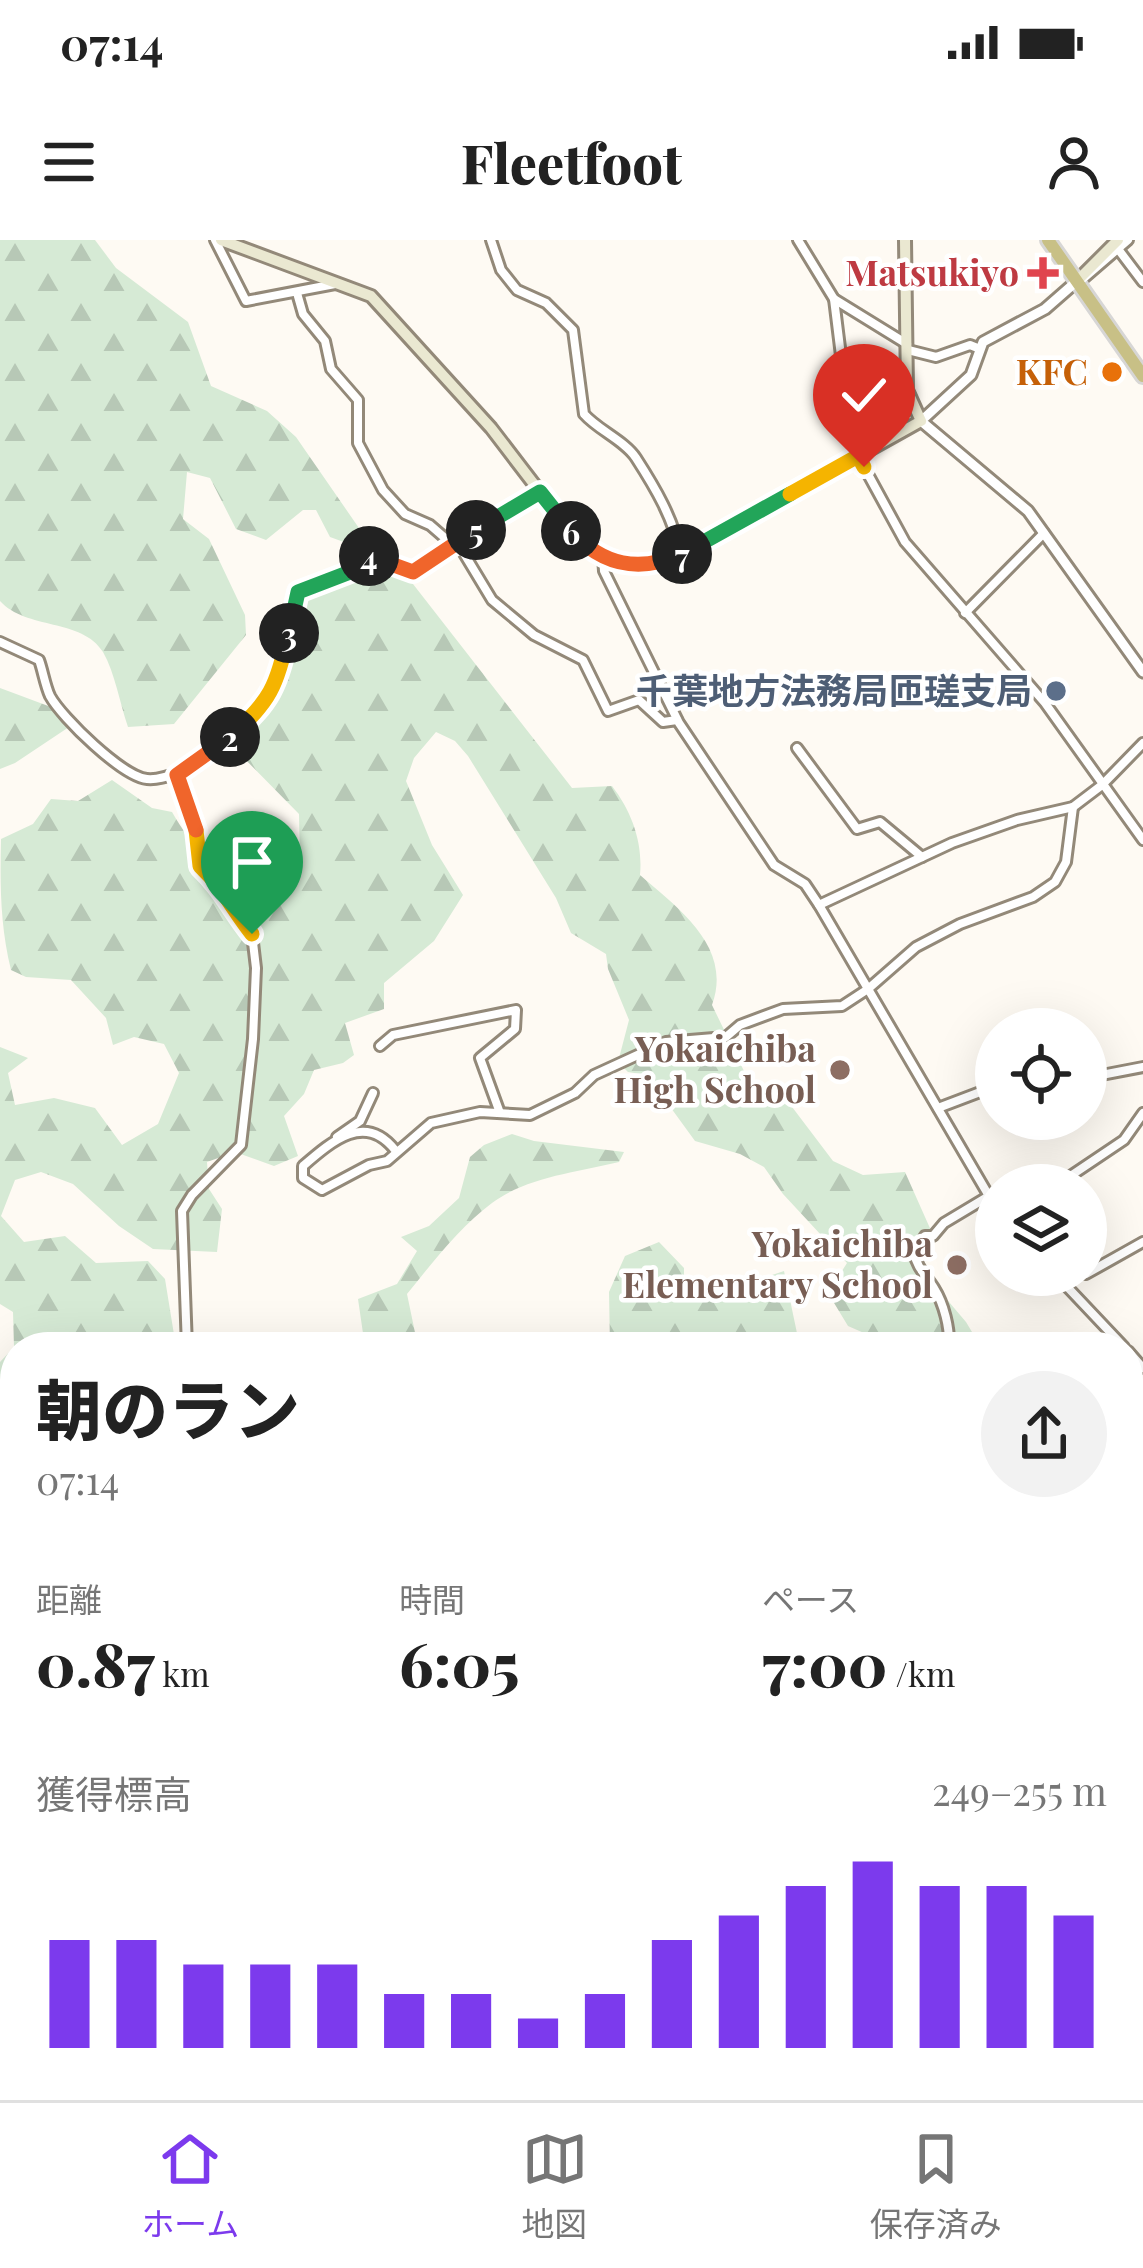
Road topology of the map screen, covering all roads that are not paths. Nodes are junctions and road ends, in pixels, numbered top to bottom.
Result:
1 (218, 240) edge
2 (491, 240) edge
3 (798, 240) edge
4 (905, 240) edge
5 (1048, 240) edge
6 (1128, 240) edge
7 (1118, 244) edge
8 (1077, 281) junction
9 (1143, 282) edge
10 (338, 283) junction
11 (297, 293) junction
12 (834, 299) junction
13 (908, 347) junction
14 (980, 349) junction
15 (1143, 376) edge
16 (920, 421) junction
17 (858, 456) junction
18 (540, 492) junction
19 (1045, 532) junction
20 (455, 543) junction
21 (681, 555) junction
22 (603, 557) junction
23 (965, 613) junction
24 (0, 642) edge
25 (1143, 672) edge
26 (677, 720) junction
27 (1143, 742) edge
28 (797, 748) dead end
29 (177, 775) junction
30 (1102, 785) junction
31 (1073, 807) junction
32 (1143, 840) edge
33 (922, 857) junction
34 (819, 905) junction
35 (868, 989) junction
36 (380, 1046) dead end
37 (1143, 1067) edge
38 (1107, 1074) edge
39 (373, 1093) dead end
40 (975, 1094) edge
41 (938, 1108) junction
42 (500, 1113) junction
43 (1143, 1113) edge
44 (332, 1141) junction
45 (395, 1150) junction
46 (1088, 1164) edge
47 (975, 1172) edge
48 (975, 1204) edge
49 (1143, 1242) edge
50 (1107, 1262) edge
51 (1076, 1296) edge
52 (186, 1332) edge
53 (948, 1332) edge
54 (1110, 1332) edge

1 - 10 main road
1 - 11 street
2 - 21 street
3 - 12 street
4 - 13 main road
5 - 8 highway
6 - 7 street
7 - 8 main road
7 - 9 street
8 - 14 street
8 - 15 highway
10 - 11 street
10 - 18 main road
11 - 20 street
12 - 13 street
12 - 17 street
13 - 14 street
13 - 16 main road
14 - 16 street
16 - 17 main road
16 - 19 street
17 - 21 main road
17 - 23 street
18 - 20 street
18 - 22 main road
19 - 23 street
19 - 25 street
20 - 26 street
20 - 29 street
21 - 22 main road
22 - 26 street
23 - 30 street
24 - 29 street
26 - 34 street
27 - 30 street
28 - 33 street
29 - 52 street
30 - 31 street
30 - 32 street
31 - 33 street
31 - 35 street
33 - 34 street
34 - 35 street
35 - 41 street
35 - 42 street
36 - 42 street
37 - 38 street
39 - 44 street
40 - 41 street
41 - 47 street
42 - 45 street
43 - 46 street
44 - 45 street
44 - 45 street
48 - 53 street
49 - 50 street
51 - 54 street

